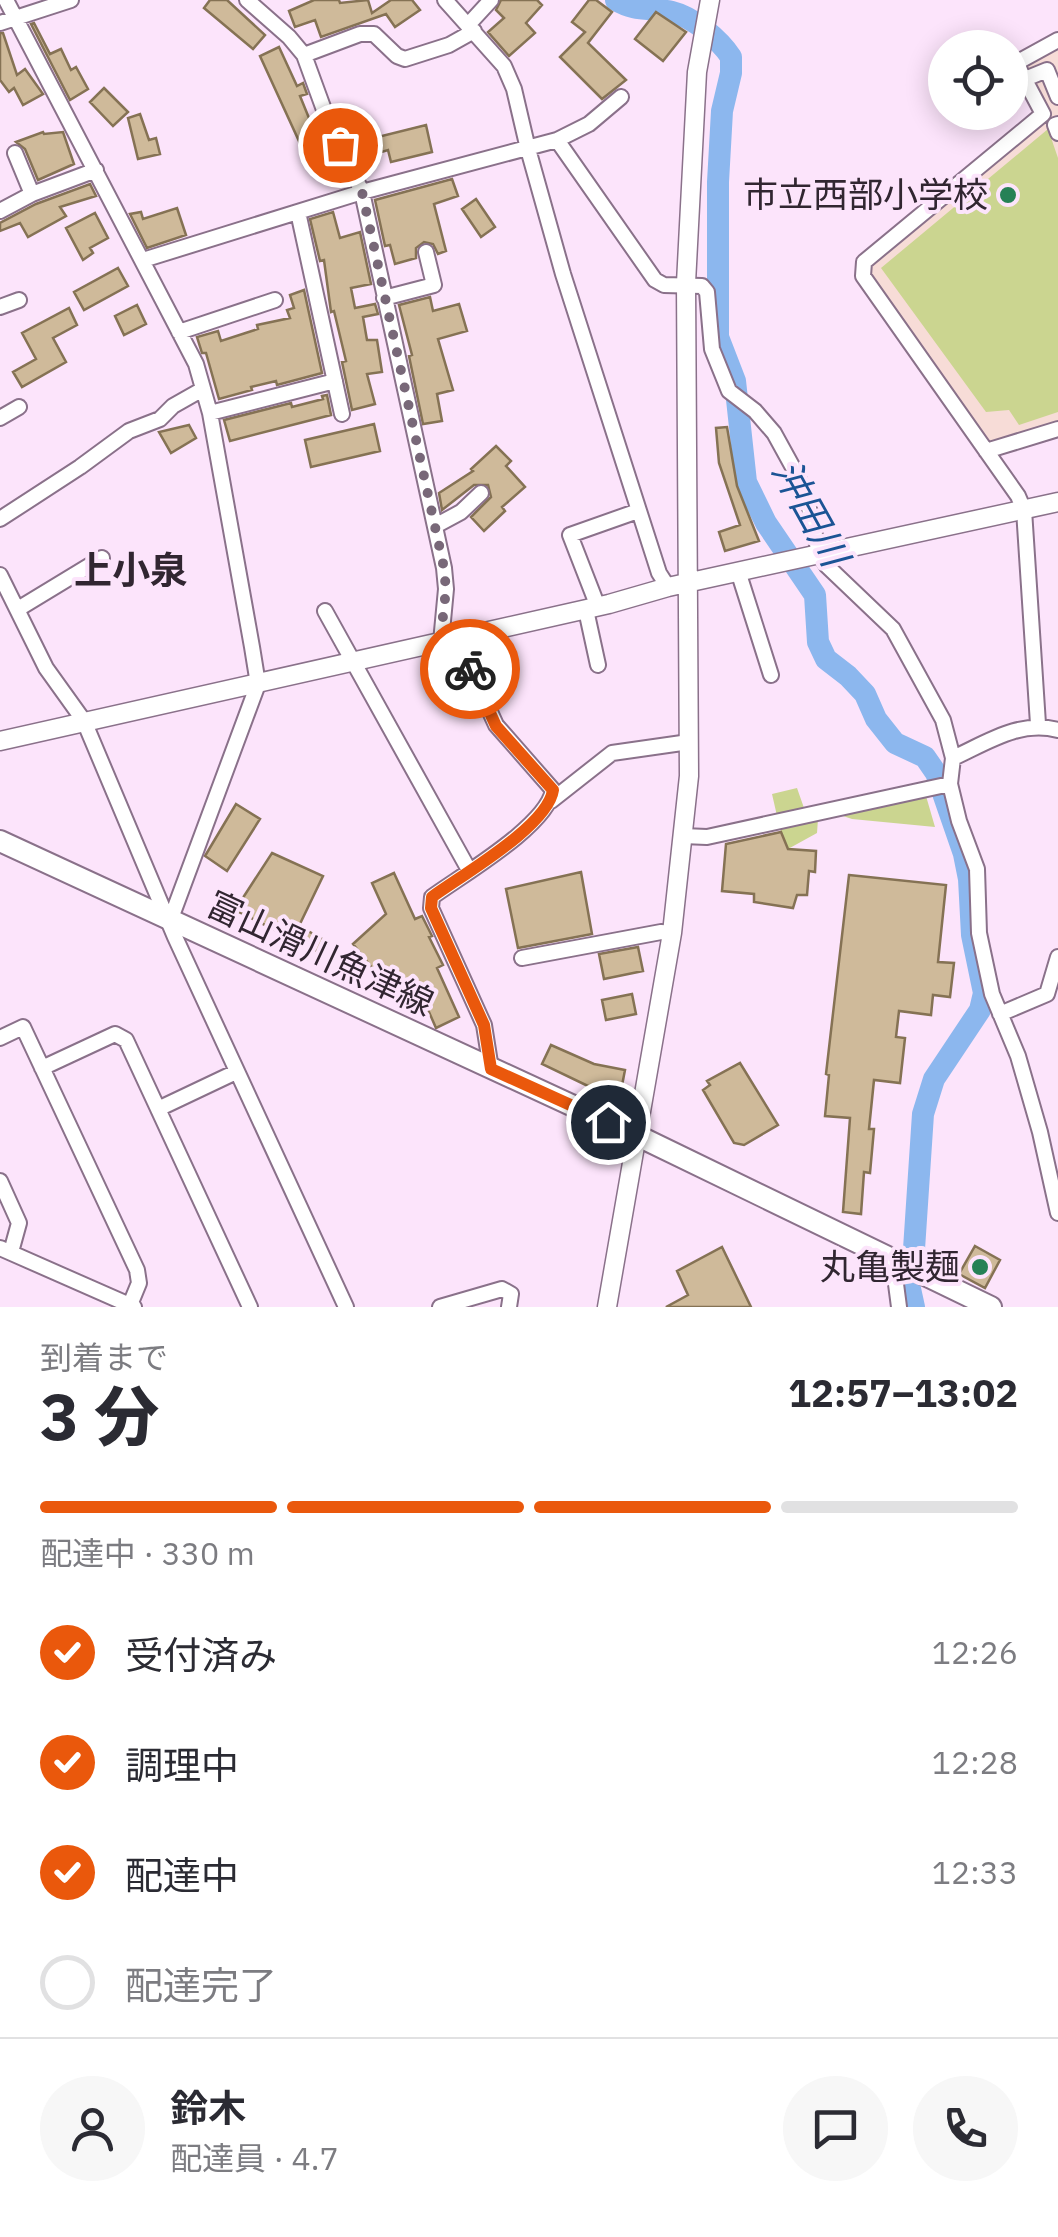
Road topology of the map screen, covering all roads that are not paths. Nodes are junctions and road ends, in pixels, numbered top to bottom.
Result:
1 (6, 0) edge
2 (71, 0) edge
3 (247, 0) edge
4 (445, 0) edge
5 (491, 0) edge
6 (710, 0) edge
7 (16, 18) junction
8 (0, 23) edge
9 (471, 28) junction
10 (1058, 40) edge
11 (304, 55) junction
12 (1028, 56) edge
13 (1053, 69) edge
14 (1028, 78) edge
15 (1028, 86) edge
16 (1058, 97) edge
17 (621, 98) dead end
18 (1058, 124) edge
19 (1028, 126) edge
20 (1024, 130) edge
21 (1058, 133) edge
22 (557, 140) junction
23 (528, 149) junction
24 (15, 152) dead end
25 (96, 170) junction
26 (362, 192) junction
27 (32, 194) junction
28 (0, 211) edge
29 (298, 212) junction
30 (426, 252) dead end
31 (142, 260) junction
32 (686, 283) junction
33 (384, 298) junction
34 (18, 300) dead end
35 (275, 300) dead end
36 (0, 307) edge
37 (179, 332) junction
38 (335, 381) junction
39 (203, 389) junction
40 (19, 407) dead end
41 (210, 412) junction
42 (342, 414) dead end
43 (0, 418) edge
44 (1058, 429) edge
45 (986, 451) junction
46 (481, 494) dead end
47 (1058, 502) edge
48 (1024, 510) junction
49 (638, 511) junction
50 (0, 519) edge
51 (434, 526) junction
52 (819, 553) junction
53 (102, 558) dead end
54 (738, 572) junction
55 (0, 575) edge
56 (688, 582) junction
57 (668, 586) junction
58 (592, 608) junction
59 (18, 609) junction
60 (324, 610) dead end
61 (449, 640) junction
62 (355, 662) junction
63 (598, 666) dead end
64 (770, 675) dead end
65 (258, 684) junction
66 (84, 721) junction
67 (1038, 724) junction
68 (1058, 730) edge
69 (0, 741) edge
70 (688, 742) junction
71 (954, 758) junction
72 (950, 784) junction
73 (552, 801) junction
74 (683, 836) junction
75 (0, 841) edge
76 (469, 870) junction
77 (170, 921) junction
78 (672, 933) junction
79 (1058, 957) edge
80 (522, 958) dead end
81 (1000, 1014) junction
82 (0, 1038) edge
83 (42, 1068) junction
84 (491, 1069) junction
85 (236, 1072) junction
86 (158, 1109) junction
87 (636, 1135) junction
88 (0, 1181) edge
89 (1058, 1214) edge
90 (6, 1250) edge
91 (899, 1264) junction
92 (132, 1306) edge
93 (250, 1307) edge
94 (346, 1307) edge
95 (440, 1307) edge
96 (509, 1307) edge
97 (607, 1307) edge
98 (899, 1307) edge
99 (991, 1307) edge

1 - 7 street
2 - 7 street
3 - 11 street
4 - 9 street
5 - 9 street
6 - 32 street
7 - 8 street
7 - 25 street
9 - 11 street
9 - 23 street
10 - 12 street
11 - 26 street
13 - 14 street
13 - 16 street
15 - 19 street
17 - 22 street
18 - 21 street
20 - 45 street
22 - 23 street
22 - 32 street
23 - 26 street
23 - 49 street
24 - 27 street
25 - 27 street
25 - 31 street
26 - 29 street
26 - 33 street
27 - 28 street
29 - 31 street
29 - 38 street
30 - 33 street
31 - 37 street
32 - 52 street
32 - 56 street
33 - 51 street
34 - 36 street
35 - 37 street
37 - 39 street
38 - 41 street
38 - 42 street
39 - 41 street
39 - 50 street
40 - 43 street
41 - 65 street
44 - 45 street
45 - 48 street
46 - 51 street
47 - 48 street
48 - 52 street
48 - 67 street
49 - 57 street
49 - 58 street
51 - 61 street
52 - 54 street
52 - 71 street
53 - 59 street
54 - 56 street
54 - 64 street
55 - 59 street
56 - 57 street
56 - 70 street
57 - 58 street
58 - 61 street
58 - 63 street
59 - 66 street
60 - 62 street
61 - 62 street
61 - 73 street
62 - 65 street
62 - 76 street
65 - 66 street
65 - 77 street
66 - 69 street
66 - 77 street
67 - 68 street
67 - 71 street
70 - 73 street
70 - 74 street
71 - 72 street
72 - 74 street
72 - 81 street
73 - 76 street
74 - 78 street
75 - 77 main road, 富山滑川魚津線
76 - 84 street
77 - 84 main road, 富山滑川魚津線
77 - 85 street
78 - 80 street
78 - 87 street
79 - 81 street
81 - 89 street
82 - 83 street
83 - 86 street
83 - 92 street
84 - 87 main road, 富山滑川魚津線
85 - 86 street
85 - 94 street
86 - 93 street
87 - 91 main road, 富山滑川魚津線
87 - 97 street
88 - 90 street
90 - 92 street
91 - 98 street
91 - 99 main road, 富山滑川魚津線
95 - 96 street

